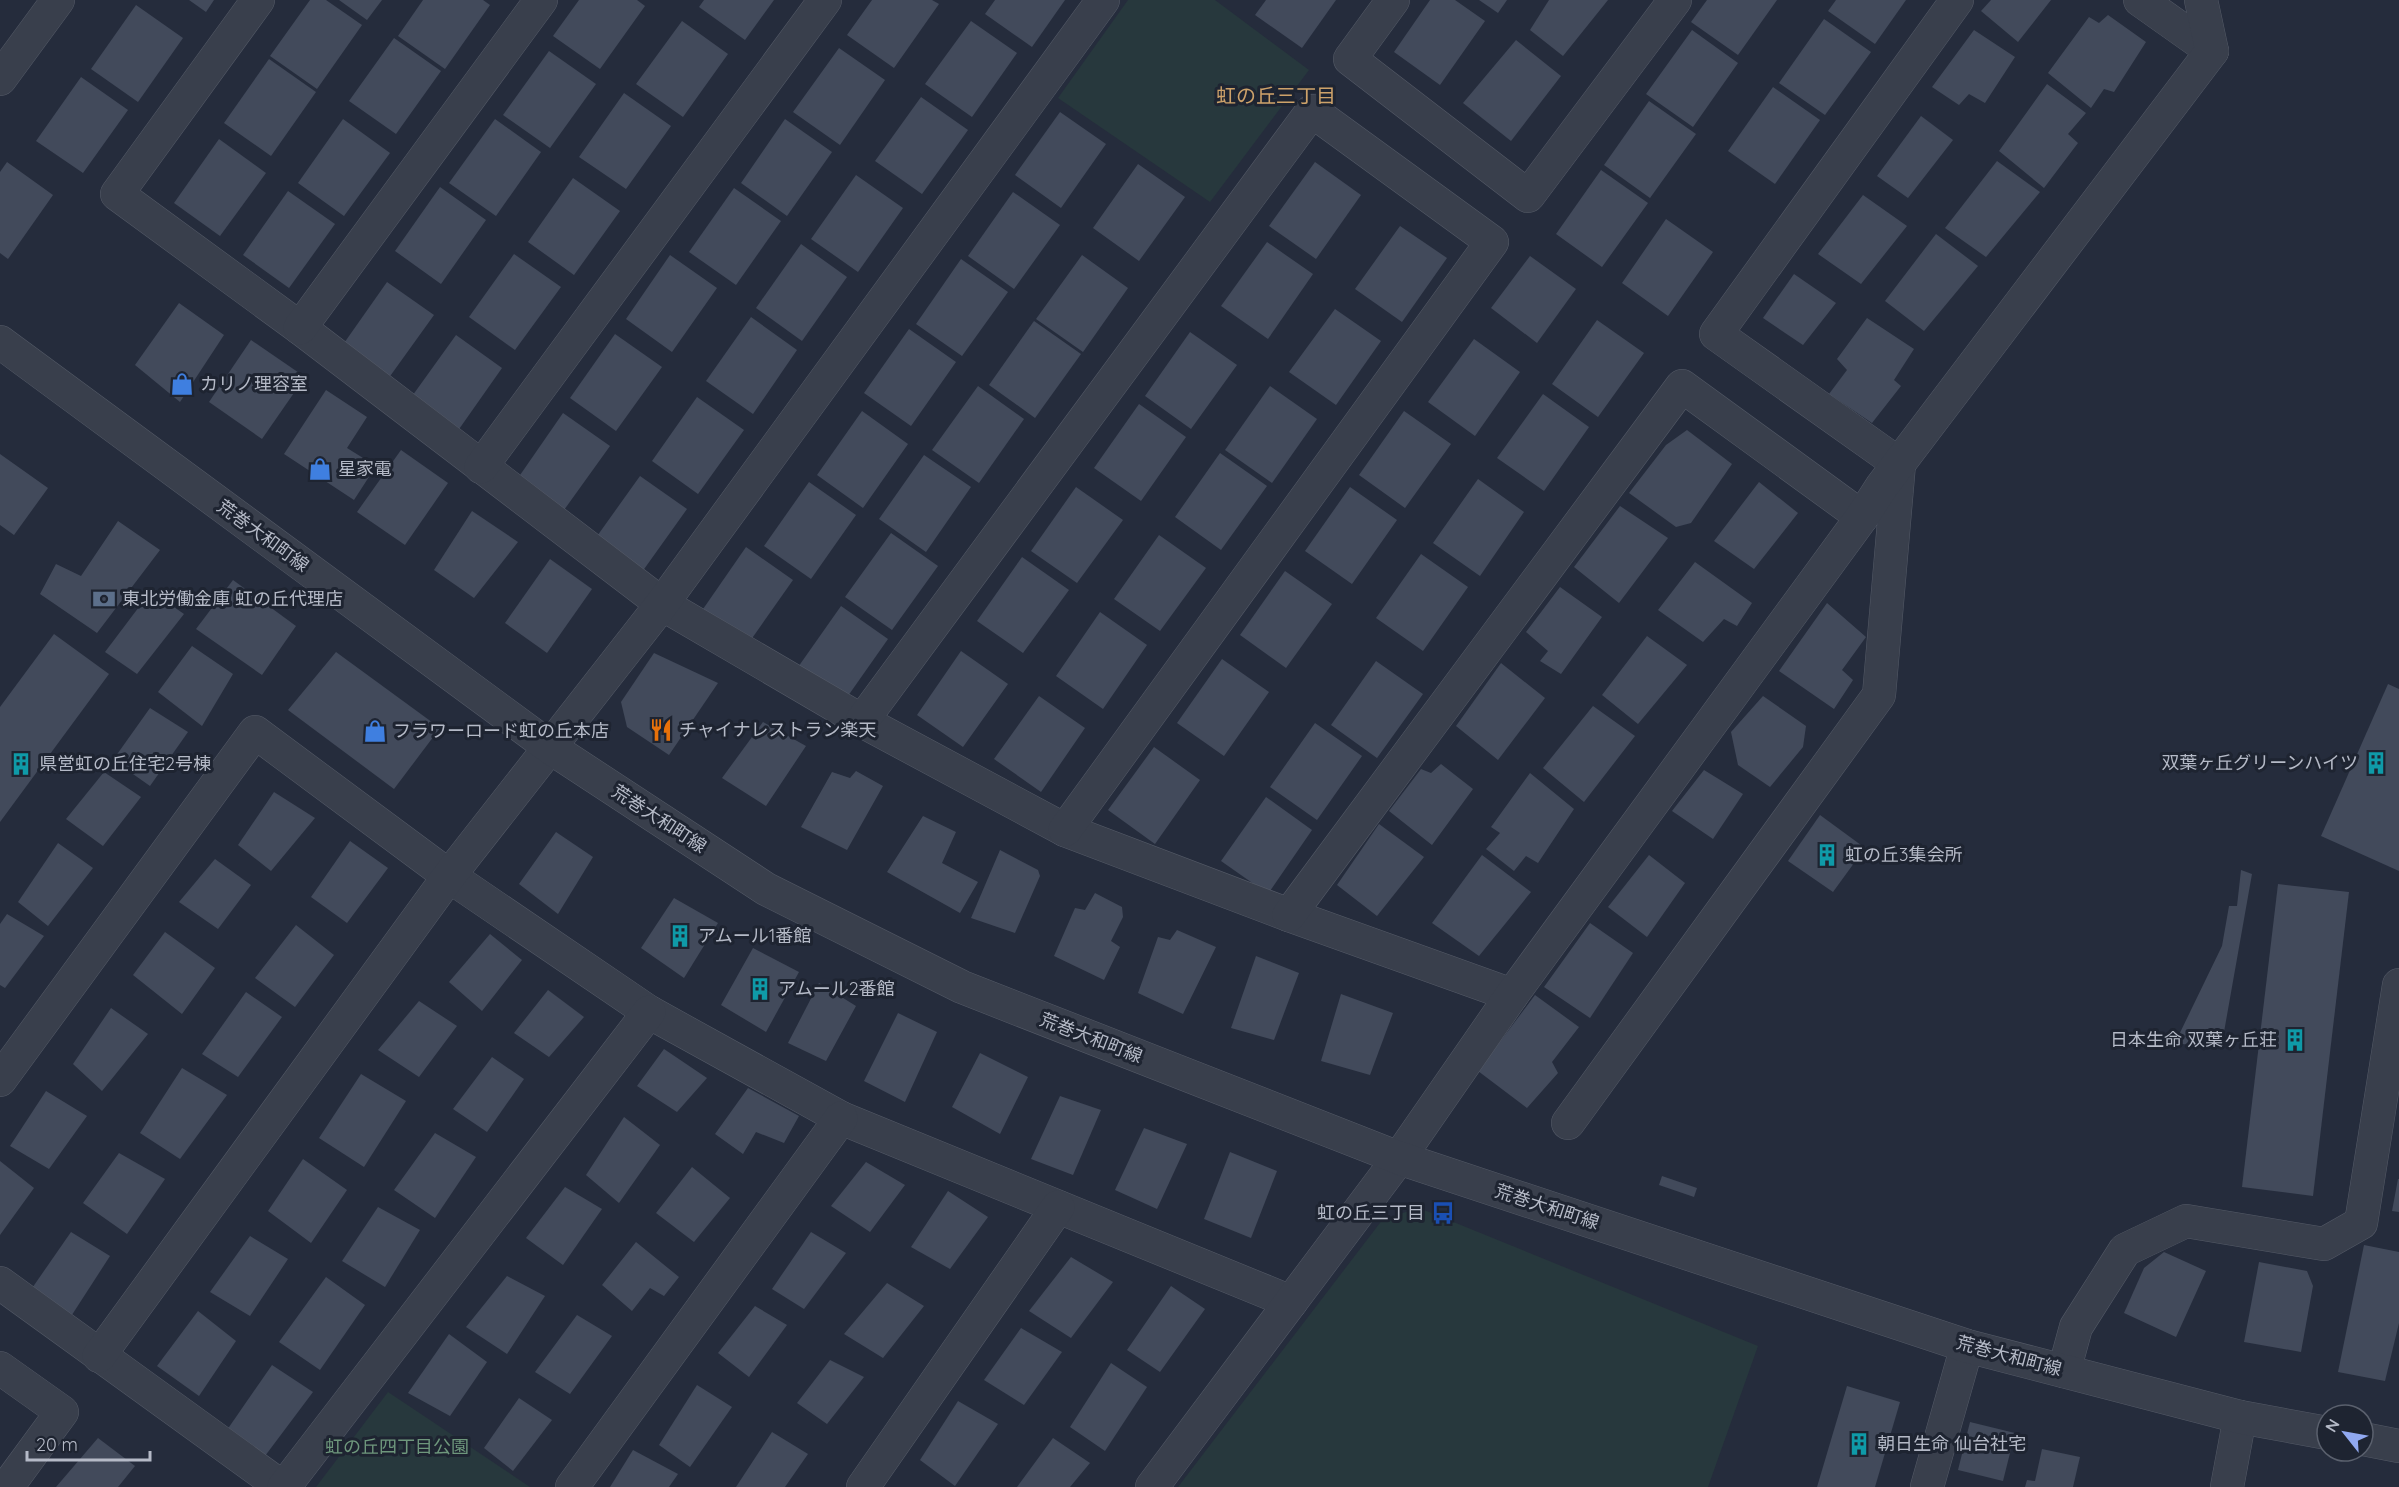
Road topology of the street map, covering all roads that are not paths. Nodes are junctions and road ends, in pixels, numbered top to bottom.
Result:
1 (58, 0) edge
2 (258, 0) edge
3 (541, 0) edge
4 (825, 0) edge
5 (1103, 0) edge
6 (1393, 0) edge
7 (1675, 0) edge
8 (1958, 0) edge
9 (2140, 0) edge
10 (2201, 0) edge
11 (2212, 51) junction
12 (0, 79) edge
13 (300, 327) junction
14 (0, 342) edge
15 (1899, 464) junction
16 (481, 467) junction
17 (1862, 517) junction
18 (662, 604) junction
19 (862, 721) junction
20 (551, 748) junction
21 (1065, 830) junction
22 (449, 876) junction
23 (1289, 915) junction
24 (2399, 985) edge
25 (1512, 995) junction
26 (649, 1012) junction
27 (0, 1080) edge
28 (841, 1118) junction
29 (1568, 1123) dead end
30 (1399, 1158) junction
31 (1058, 1207) junction
32 (0, 1283) edge
33 (1291, 1302) junction
34 (1967, 1346) junction
35 (99, 1356) junction
36 (0, 1368) edge
37 (2064, 1371) junction
38 (2240, 1417) junction
39 (2315, 1431) edge
40 (2375, 1441) edge
41 (2399, 1446) edge
42 (6, 1487) edge
43 (283, 1487) edge
44 (572, 1487) edge
45 (863, 1487) edge
46 (1152, 1487) edge
47 (1927, 1487) edge
48 (2226, 1487) edge

1 - 12 street
2 - 13 street
3 - 13 street
4 - 16 street
5 - 18 street
6 - 7 street
8 - 15 street
9 - 11 street
10 - 11 street
11 - 15 street
13 - 16 street
14 - 20 street, 荒巻大和町線
15 - 17 street
15 - 29 street
16 - 18 street
17 - 23 street
17 - 25 street
18 - 19 street
18 - 20 street
19 - 21 street
19 - 21 street
20 - 22 street
20 - 30 street, 荒巻大和町線
21 - 23 street
22 - 26 street
22 - 27 street
22 - 35 street
23 - 25 street
24 - 37 street
25 - 30 street
26 - 28 street
26 - 43 street
28 - 31 street
28 - 44 street
30 - 33 street
30 - 34 street, 荒巻大和町線
31 - 33 street
31 - 45 street
32 - 35 street
33 - 46 street
34 - 37 street, 荒巻大和町線
34 - 47 street
35 - 43 street
36 - 42 street
37 - 38 street, 荒巻大和町線
38 - 39 street, 荒巻大和町線
38 - 48 street
40 - 41 street

